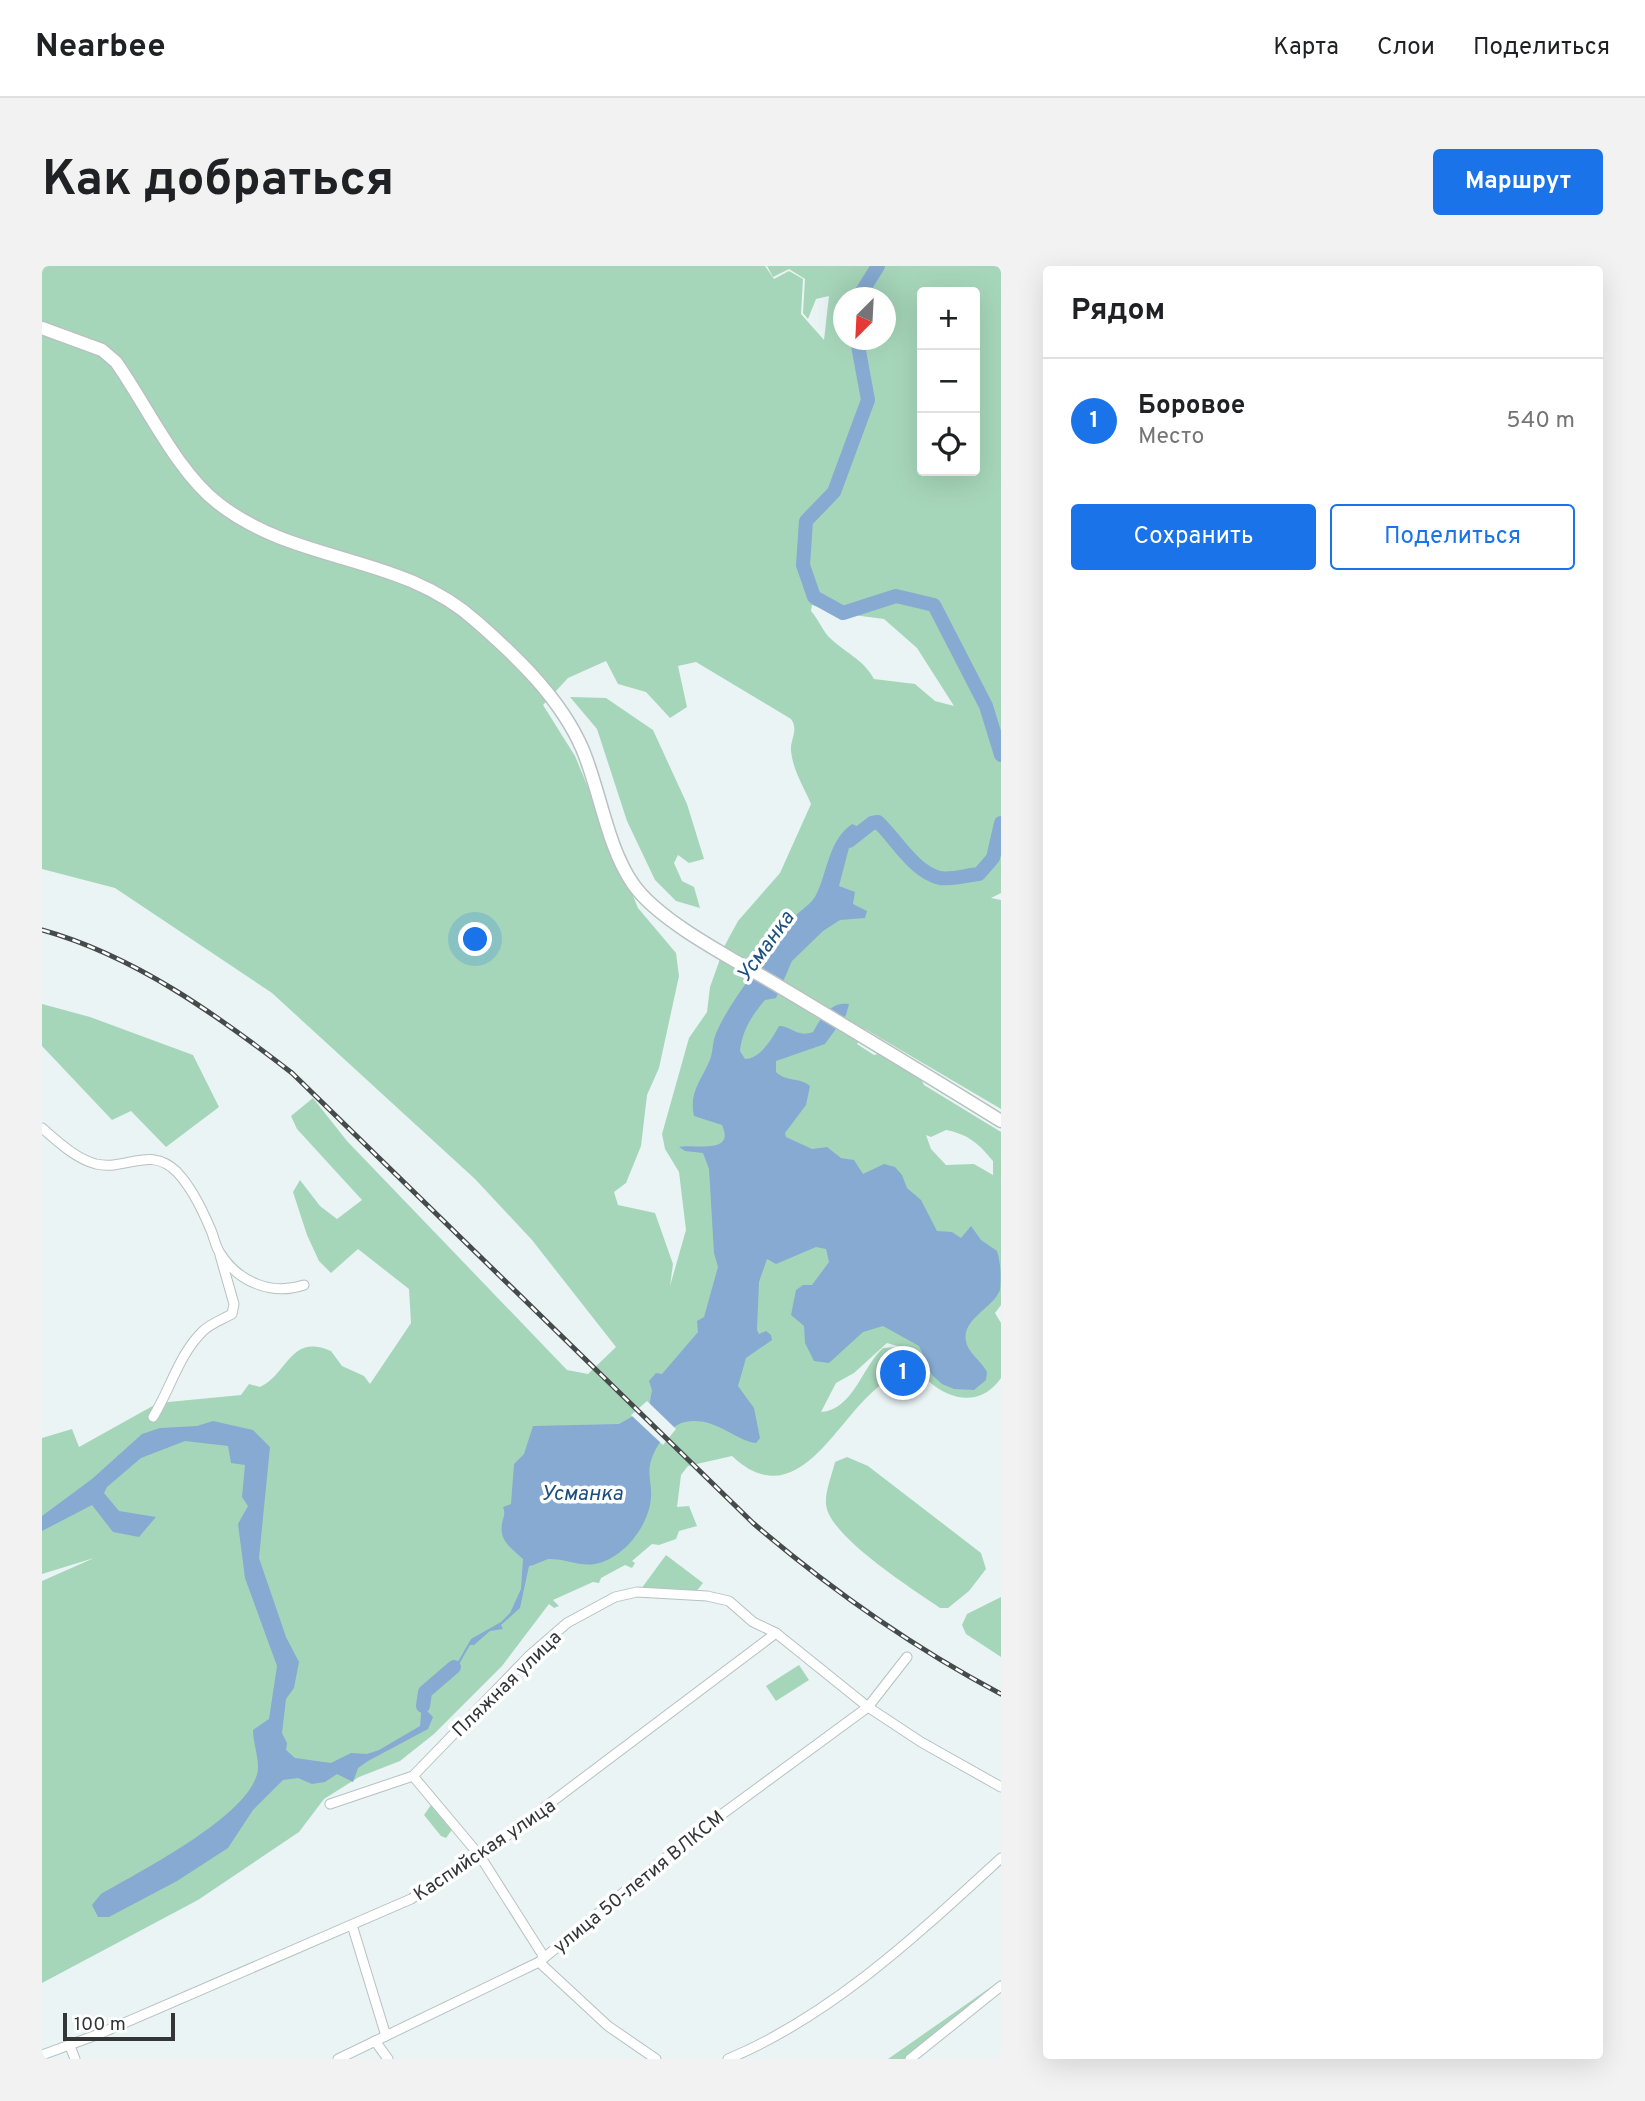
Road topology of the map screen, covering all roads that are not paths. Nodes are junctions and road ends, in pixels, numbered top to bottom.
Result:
1 (42, 328) edge
2 (1001, 1121) edge
3 (42, 1128) edge
4 (220, 1253) junction
5 (304, 1285) dead end
6 (153, 1418) dead end
7 (776, 1633) junction
8 (906, 1657) dead end
9 (868, 1707) junction
10 (413, 1776) junction
11 (1001, 1787) edge
12 (330, 1804) dead end
13 (480, 1856) junction
14 (1001, 1858) edge
15 (352, 1925) junction
16 (541, 1959) junction
17 (1001, 1986) edge
18 (386, 2036) junction
19 (375, 2042) junction
20 (70, 2046) junction
21 (42, 2055) edge
22 (75, 2059) edge
23 (338, 2059) edge
24 (388, 2059) edge
25 (656, 2059) edge
26 (727, 2059) edge
27 (910, 2059) edge

1 - 2 street
3 - 4 street
4 - 5 street
4 - 6 street
7 - 9 street, Пляжная улица
7 - 10 street, Пляжная улица
7 - 13 street, Каспийская улица
8 - 9 street, улица 50-летия ВЛКСМ
9 - 11 street, Пляжная улица
9 - 16 street, улица 50-летия ВЛКСМ
10 - 12 street, Пляжная улица
10 - 13 street
13 - 15 street, Каспийская улица
13 - 16 street
14 - 26 street
15 - 18 street
15 - 20 street, Каспийская улица
16 - 18 street, улица 50-летия ВЛКСМ
16 - 25 street
17 - 27 street
18 - 19 street, улица 50-летия ВЛКСМ
19 - 23 street, улица 50-летия ВЛКСМ
19 - 24 street
20 - 21 street, Каспийская улица
20 - 22 street

